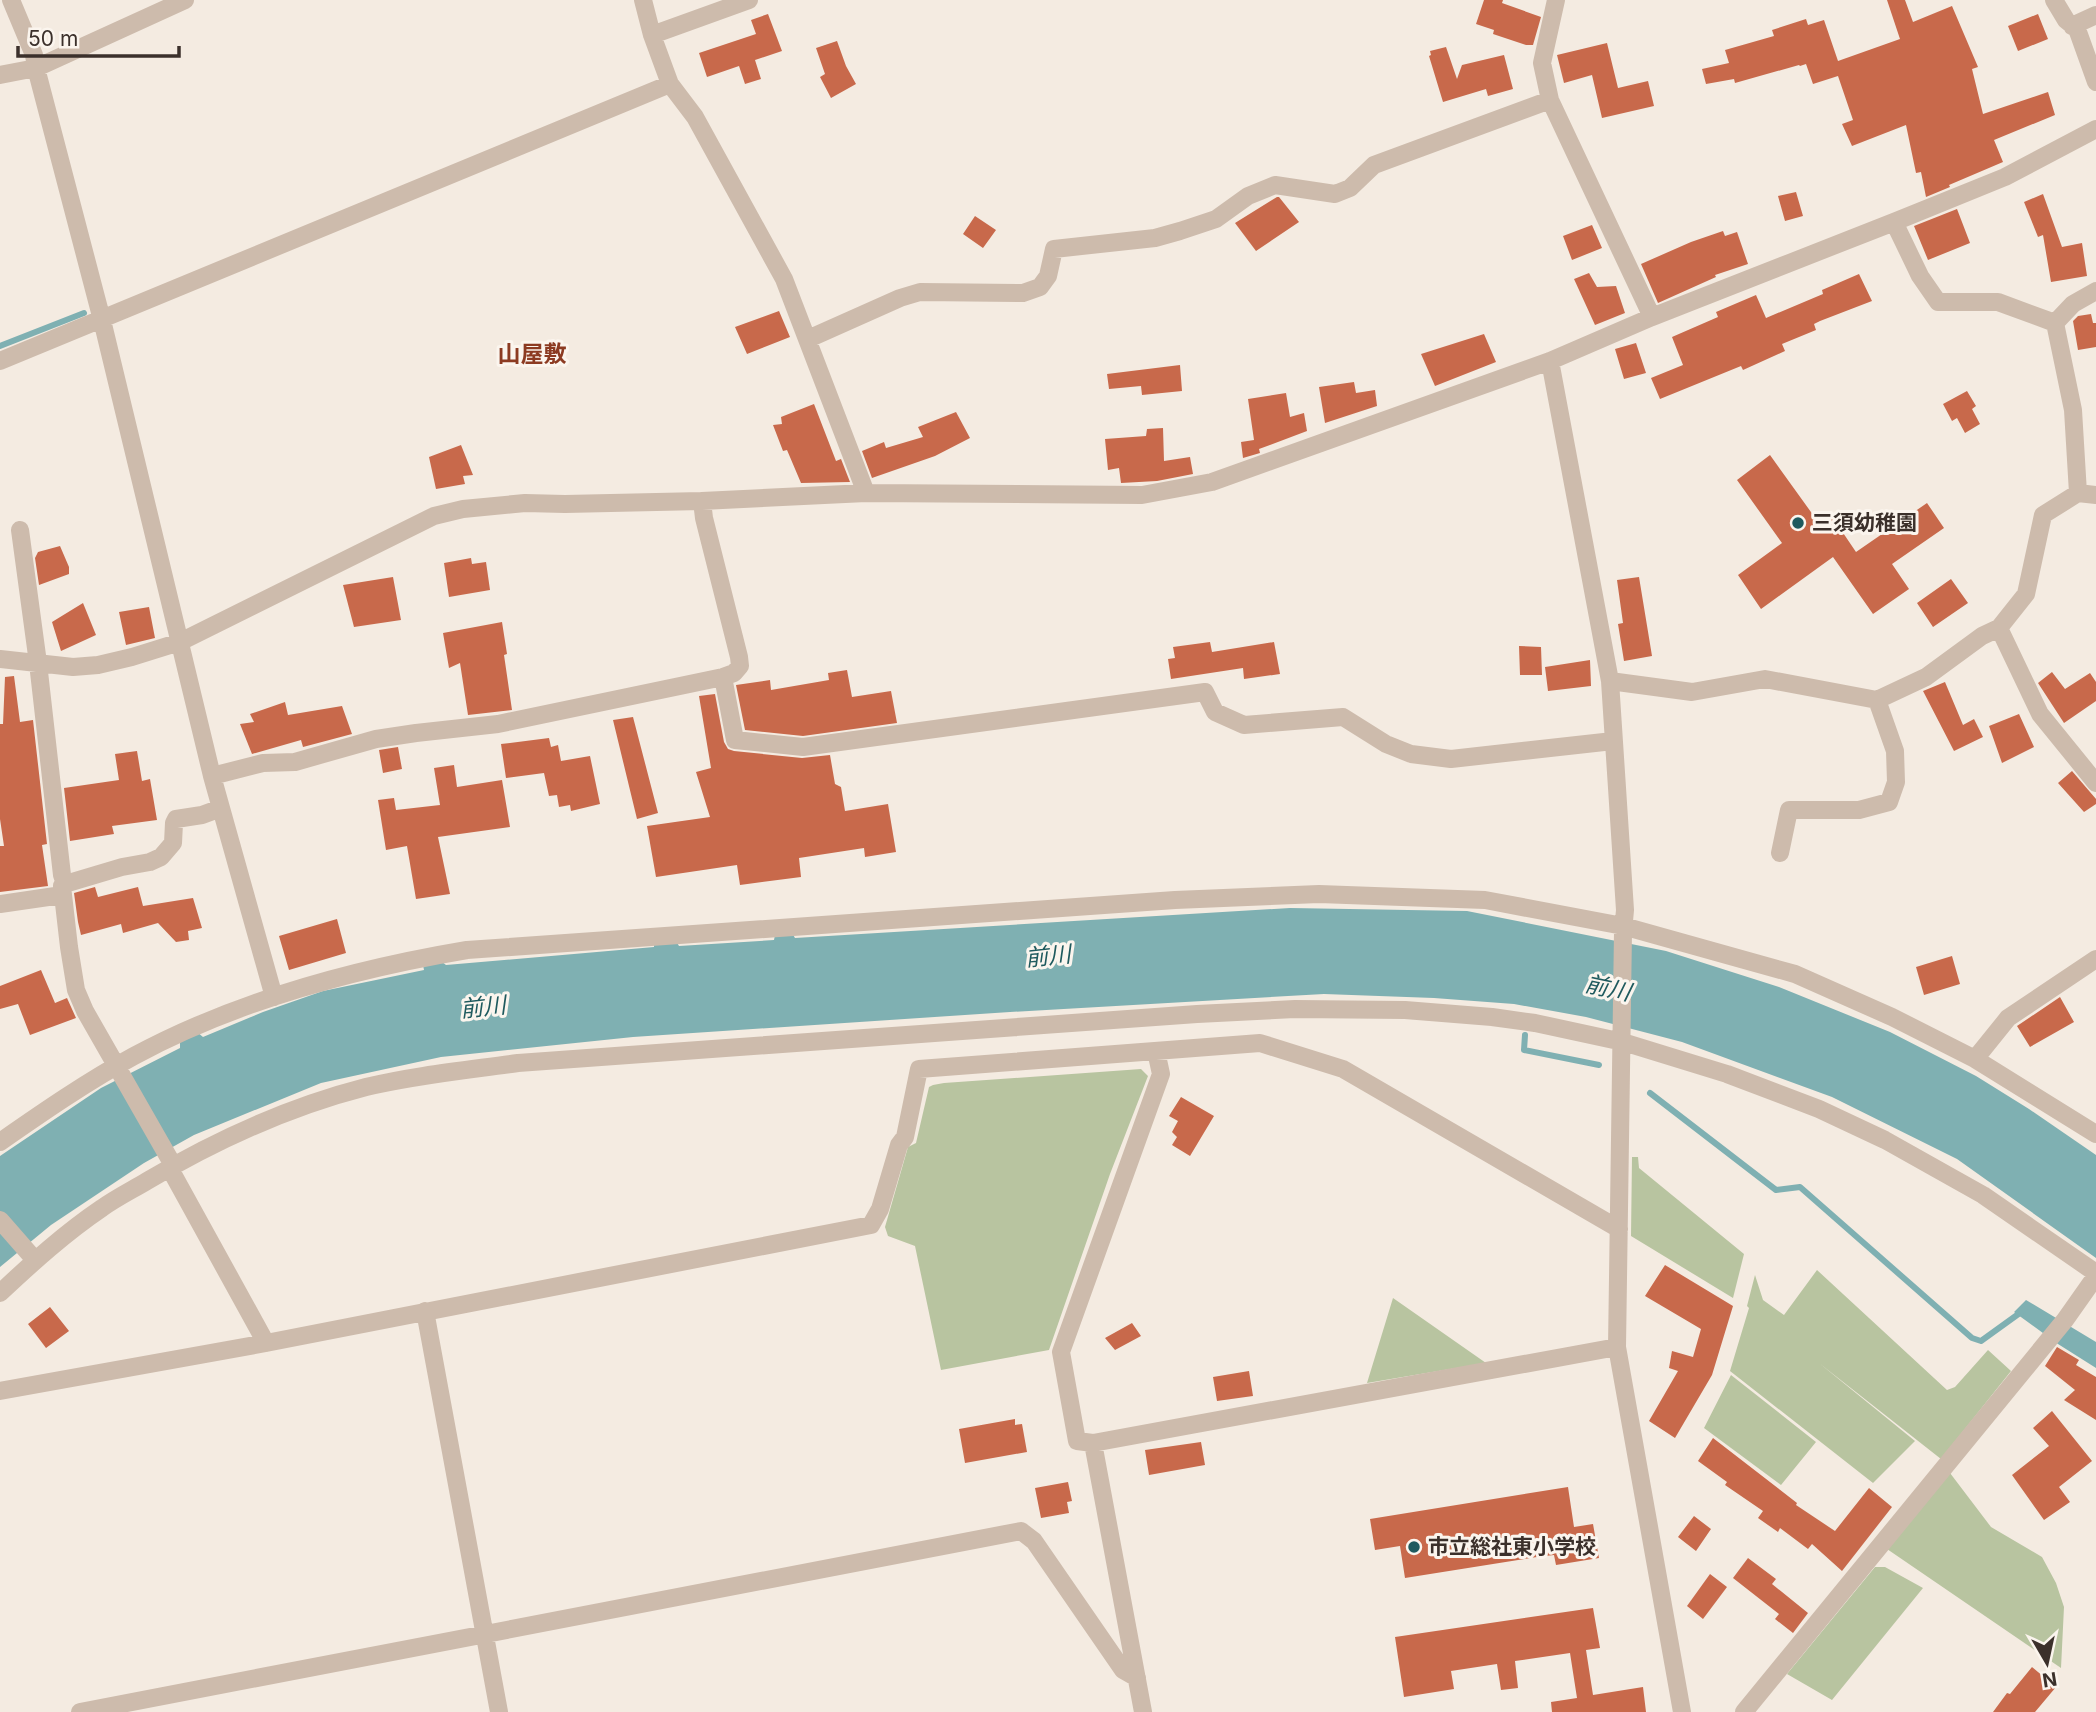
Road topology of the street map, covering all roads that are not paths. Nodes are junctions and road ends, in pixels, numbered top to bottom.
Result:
1 (11, 0) edge
2 (185, 0) edge
3 (643, 0) edge
4 (749, 0) edge
5 (1556, 0) edge
6 (2054, 0) edge
7 (2096, 15) edge
8 (2072, 26) junction
9 (652, 35) junction
10 (36, 68) junction
11 (0, 75) edge
12 (2096, 82) edge
13 (670, 84) junction
14 (1550, 100) junction
15 (2096, 129) edge
16 (1894, 222) junction
17 (2096, 291) edge
18 (1652, 317) junction
19 (102, 320) junction
20 (2055, 323) junction
21 (808, 340) junction
22 (0, 360) edge
23 (1550, 361) junction
24 (866, 493) junction
25 (2087, 494) edge
26 (702, 501) junction
27 (20, 530) dead end
28 (1999, 628) junction
29 (180, 642) junction
30 (0, 659) edge
31 (38, 663) junction
32 (723, 677) junction
33 (1609, 681) junction
34 (1877, 701) junction
35 (1613, 741) junction
36 (212, 776) junction
37 (2096, 783) edge
38 (221, 807) junction
39 (1780, 853) dead end
40 (64, 889) junction
41 (0, 904) edge
42 (1623, 929) junction
43 (2096, 959) edge
44 (274, 997) junction
45 (1623, 1039) junction
46 (1156, 1051) junction
47 (1975, 1059) junction
48 (119, 1070) junction
49 (2096, 1134) edge
50 (0, 1142) edge
51 (170, 1164) junction
52 (0, 1220) edge
53 (1619, 1229) junction
54 (32, 1256) junction
55 (2096, 1275) edge
56 (0, 1293) edge
57 (425, 1311) junction
58 (266, 1343) junction
59 (1617, 1347) junction
60 (0, 1391) edge
61 (1093, 1443) junction
62 (485, 1635) junction
63 (1137, 1678) junction
64 (80, 1712) edge
65 (499, 1712) edge
66 (1143, 1712) edge
67 (1682, 1712) edge
68 (1744, 1712) edge

1 - 10 street
2 - 10 street
3 - 9 street
4 - 9 street
5 - 14 street
6 - 8 street
7 - 8 street
8 - 12 street
9 - 13 street
10 - 11 street
10 - 19 street
13 - 19 street
13 - 21 street
14 - 18 street
14 - 21 street
15 - 16 street
16 - 18 street
16 - 20 street
17 - 20 street
18 - 23 street
19 - 22 street
19 - 29 street
20 - 25 street
21 - 24 street
23 - 24 street
23 - 33 street
24 - 26 street
25 - 28 street
26 - 29 street
26 - 32 street
27 - 31 street
28 - 34 street
28 - 37 street
29 - 31 street
29 - 36 street
30 - 31 street
31 - 40 street
32 - 35 street
32 - 36 street
33 - 34 street
33 - 35 street
34 - 39 street
35 - 42 street
36 - 38 street
38 - 40 street
38 - 44 street
40 - 41 street
40 - 48 street
42 - 44 street
42 - 45 street
42 - 47 street
43 - 47 street
44 - 48 street
45 - 51 street
45 - 53 street
45 - 55 street
46 - 53 street
46 - 57 street
46 - 61 street
47 - 49 street
48 - 50 street
48 - 51 street
51 - 54 street
51 - 58 street
52 - 54 street
53 - 59 street
54 - 56 street
55 - 68 street
57 - 58 street
57 - 62 street
58 - 60 street
59 - 61 street
59 - 67 street
61 - 63 street
62 - 63 street
62 - 64 street
62 - 65 street
63 - 66 street

